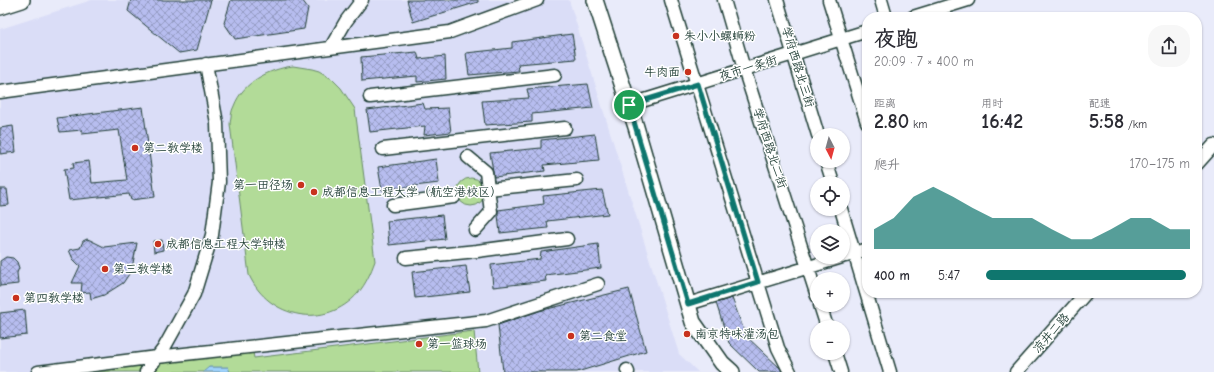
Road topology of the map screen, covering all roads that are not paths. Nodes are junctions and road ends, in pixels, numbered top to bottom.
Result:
1 (22, 0) edge
2 (362, 0) edge
3 (595, 0) edge
4 (672, 0) edge
5 (724, 0) edge
6 (777, 0) edge
7 (829, 0) edge
8 (881, 0) edge
9 (968, 0) edge
10 (534, 1) edge
11 (0, 7) edge
12 (940, 9) edge
13 (885, 12) edge
14 (930, 12) edge
15 (862, 33) edge
16 (841, 39) junction
17 (331, 48) junction
18 (794, 54) junction
19 (206, 64) junction
20 (744, 69) junction
21 (555, 75) dead end
22 (698, 84) junction
23 (0, 92) edge
24 (370, 97) dead end
25 (629, 105) junction
26 (862, 106) edge
27 (565, 128) dead end
28 (816, 128) edge
29 (1214, 145) edge
30 (383, 149) dead end
31 (468, 157) dead end
32 (1202, 158) edge
33 (577, 180) dead end
34 (488, 189) junction
35 (454, 197) dead end
36 (393, 205) dead end
37 (475, 230) dead end
38 (567, 239) dead end
39 (862, 251) edge
40 (850, 255) edge
41 (406, 258) dead end
42 (818, 264) edge
43 (849, 264) edge
44 (808, 267) junction
45 (810, 273) edge
46 (758, 282) junction
47 (598, 284) dead end
48 (1082, 298) edge
49 (688, 304) junction
50 (157, 357) junction
51 (837, 360) edge
52 (38, 372) edge
53 (146, 372) edge
54 (732, 372) edge
55 (790, 372) edge
56 (840, 372) edge
57 (890, 372) edge
58 (1016, 372) edge

1 - 11 main road
2 - 17 street
3 - 25 main road
4 - 22 street
5 - 20 street, 学府西路北二街
6 - 18 street, 学府西路北三街
7 - 16 street
8 - 13 street
9 - 12 street
10 - 17 street
12 - 14 street
15 - 16 street, 夜市一条街
16 - 18 street, 夜市一条街
16 - 26 street
17 - 19 street
18 - 20 street, 夜市一条街
18 - 28 street, 学府西路北三街
19 - 23 street
19 - 50 street
20 - 22 street, 夜市一条街
20 - 44 street, 学府西路北二街
21 - 24 street
22 - 25 street, 夜市一条街
22 - 46 street
25 - 49 main road
27 - 30 street
29 - 32 street
31 - 34 street
33 - 34 street
34 - 37 street
35 - 36 street
38 - 41 street
39 - 40 street
42 - 44 street
43 - 57 street
44 - 45 street, 学府西路北二街
44 - 46 street
46 - 49 street
46 - 55 street
47 - 50 street
48 - 58 street, 凉井二路
49 - 54 main road
50 - 52 street
50 - 53 street
51 - 56 street

